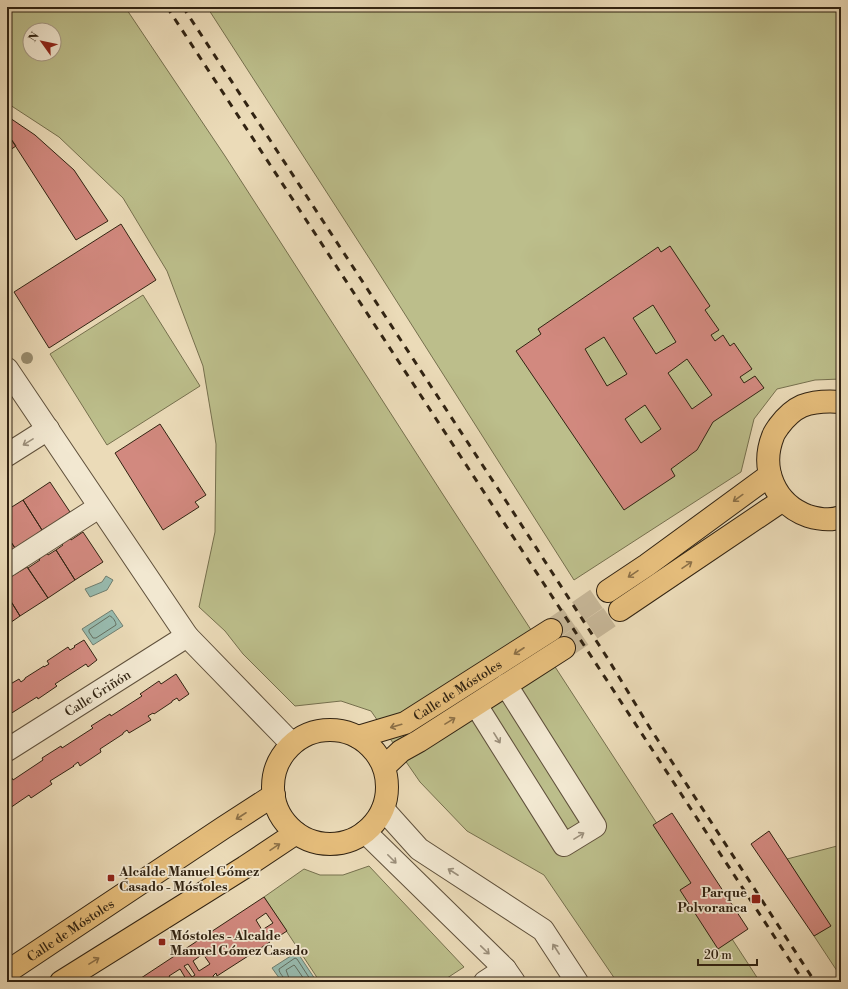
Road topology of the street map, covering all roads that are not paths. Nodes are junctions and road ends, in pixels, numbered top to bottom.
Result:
1 (7, 369) edge
2 (841, 402) edge
3 (48, 429) junction
4 (7, 455) edge
5 (770, 475) junction
6 (783, 500) junction
7 (99, 507) junction
8 (841, 517) edge
9 (7, 566) edge
10 (608, 591) tunnel mouth
11 (620, 610) tunnel mouth
12 (551, 630) tunnel mouth
13 (187, 636) junction
14 (564, 648) tunnel mouth
15 (506, 685) junction
16 (476, 705) junction
17 (358, 737) junction
18 (292, 744) junction
19 (7, 750) edge
20 (384, 767) junction
21 (274, 795) junction
22 (383, 809) junction
23 (365, 832) junction
24 (296, 833) junction
25 (7, 972) edge
26 (509, 976) edge
27 (61, 982) edge
28 (485, 982) edge
29 (577, 982) edge

1 - 3 street
2 - 5 main road
3 -> 4 street
3 - 7 street
5 - 6 main road
5 -> 10 main road
6 - 8 main road
11 -> 6 main road
7 - 9 street
7 - 13 street
12 -> 17 main road, Calle de Móstoles
13 - 18 street
13 - 19 street, Calle Griñón
14 - 15 main road, Calle de Móstoles
15 - 16 main road, Calle de Móstoles
16 -> 15 street
20 -> 16 main road, Calle de Móstoles
17 - 18 main road
17 - 20 main road
18 - 21 main road
20 - 22 main road
21 - 24 main road
21 -> 25 main road, Calle de Móstoles
22 - 23 main road
29 -> 22 street
23 - 24 main road
23 -> 26 street
27 -> 24 main road
26 - 28 street

